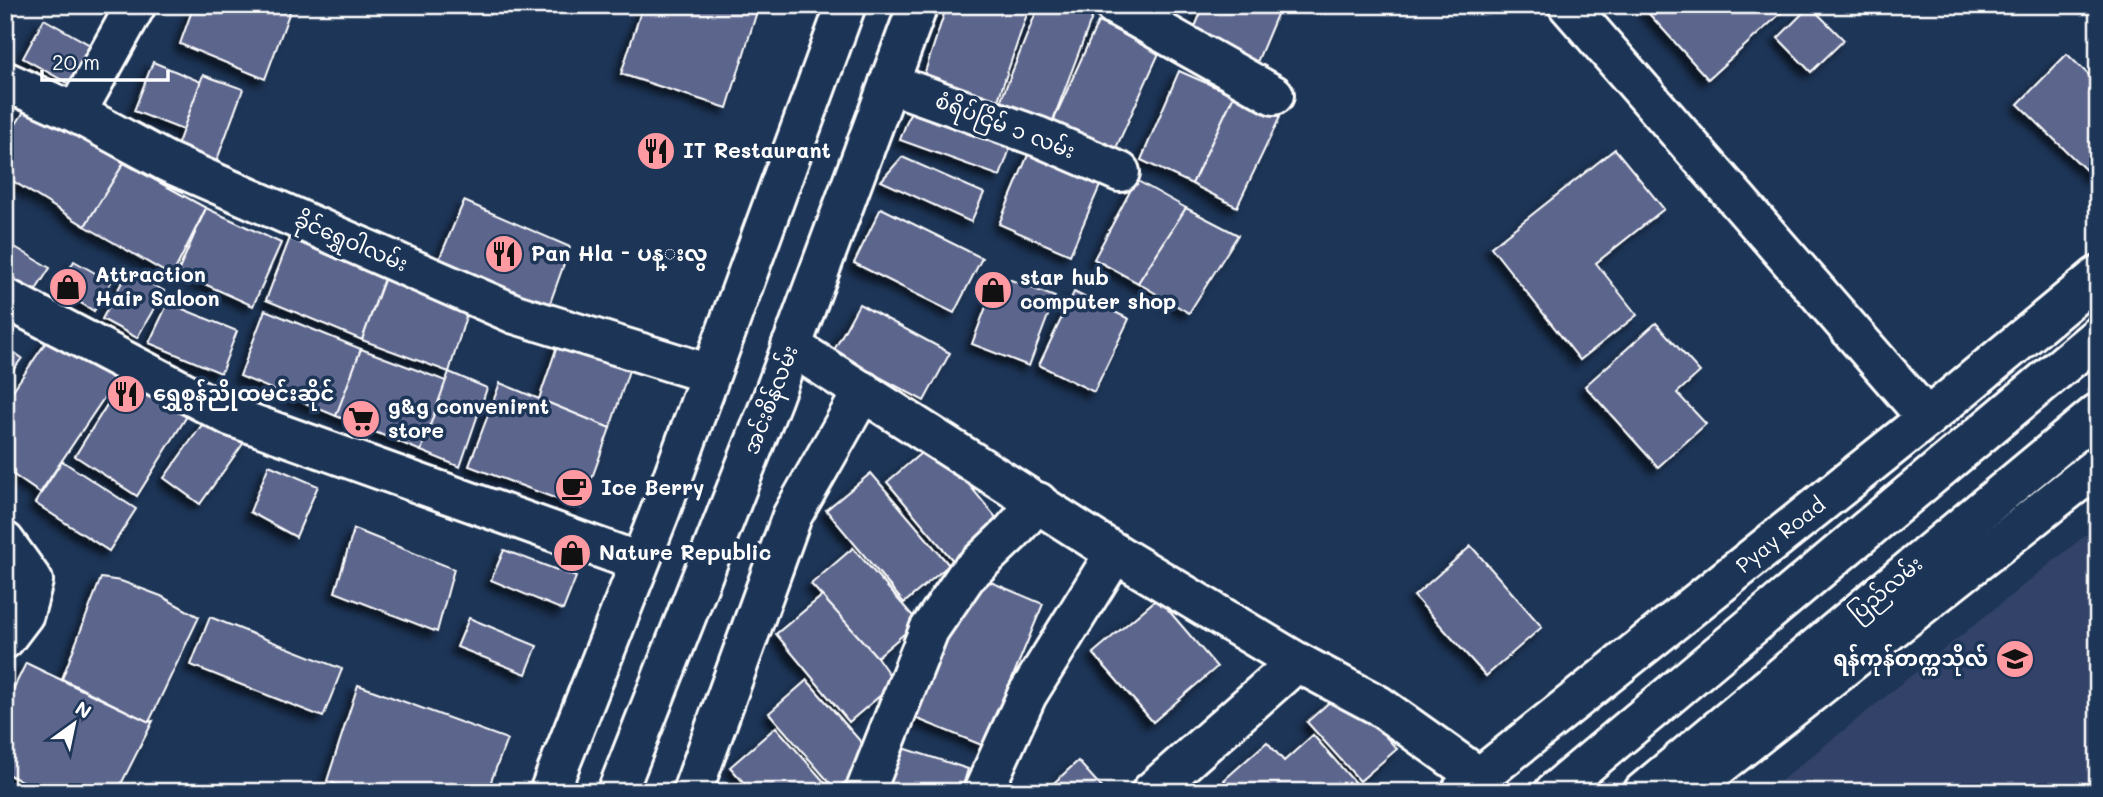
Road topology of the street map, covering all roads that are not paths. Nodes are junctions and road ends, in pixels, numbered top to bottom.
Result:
1 (136, 5) edge
2 (846, 5) edge
3 (918, 5) edge
4 (1114, 5) edge
5 (1569, 5) edge
6 (5, 81) edge
7 (889, 83) junction
8 (1274, 95) dead end
9 (76, 113) junction
10 (1120, 172) dead end
11 (2098, 276) edge
12 (5, 298) edge
13 (2098, 336) edge
14 (791, 346) junction
15 (710, 374) junction
16 (863, 391) junction
17 (2098, 413) edge
18 (1927, 418) junction
19 (2098, 466) edge
20 (1038, 502) junction
21 (5, 542) edge
22 (1115, 553) junction
23 (639, 562) junction
24 (5, 639) edge
25 (1297, 662) junction
26 (1470, 785) edge
27 (549, 792) edge
28 (617, 792) edge
29 (692, 792) edge
30 (865, 792) edge
31 (983, 792) edge
32 (1151, 792) edge
33 (1554, 792) edge
34 (1643, 792) edge
35 (1686, 792) edge

1 - 9 main road
2 - 15 main road
3 - 7 main road, အင်းစိန်လမ်း
4 - 8 main road
5 - 18 main road
6 - 9 main road, ခိုင်ရွှေဝါလမ်း
7 - 10 main road, စံရိပ်ငြိမ် ၁ လမ်း
7 - 14 main road, အင်းစိန်လမ်း
9 - 15 main road, ခိုင်ရွှေဝါလမ်း
11 - 18 main road, Pyay Road
12 - 23 main road
13 - 33 main road
14 - 16 main road
14 - 28 main road, အင်းစိန်လမ်း
15 - 23 main road
16 - 20 main road
16 - 29 main road
17 - 34 main road, ပြည်လမ်း
18 - 26 main road, Pyay Road
19 - 35 main road, ပြည်လမ်း
20 - 22 main road
20 - 30 main road
21 - 24 main road
22 - 25 main road
22 - 31 main road
23 - 27 main road
25 - 26 main road
25 - 32 main road

